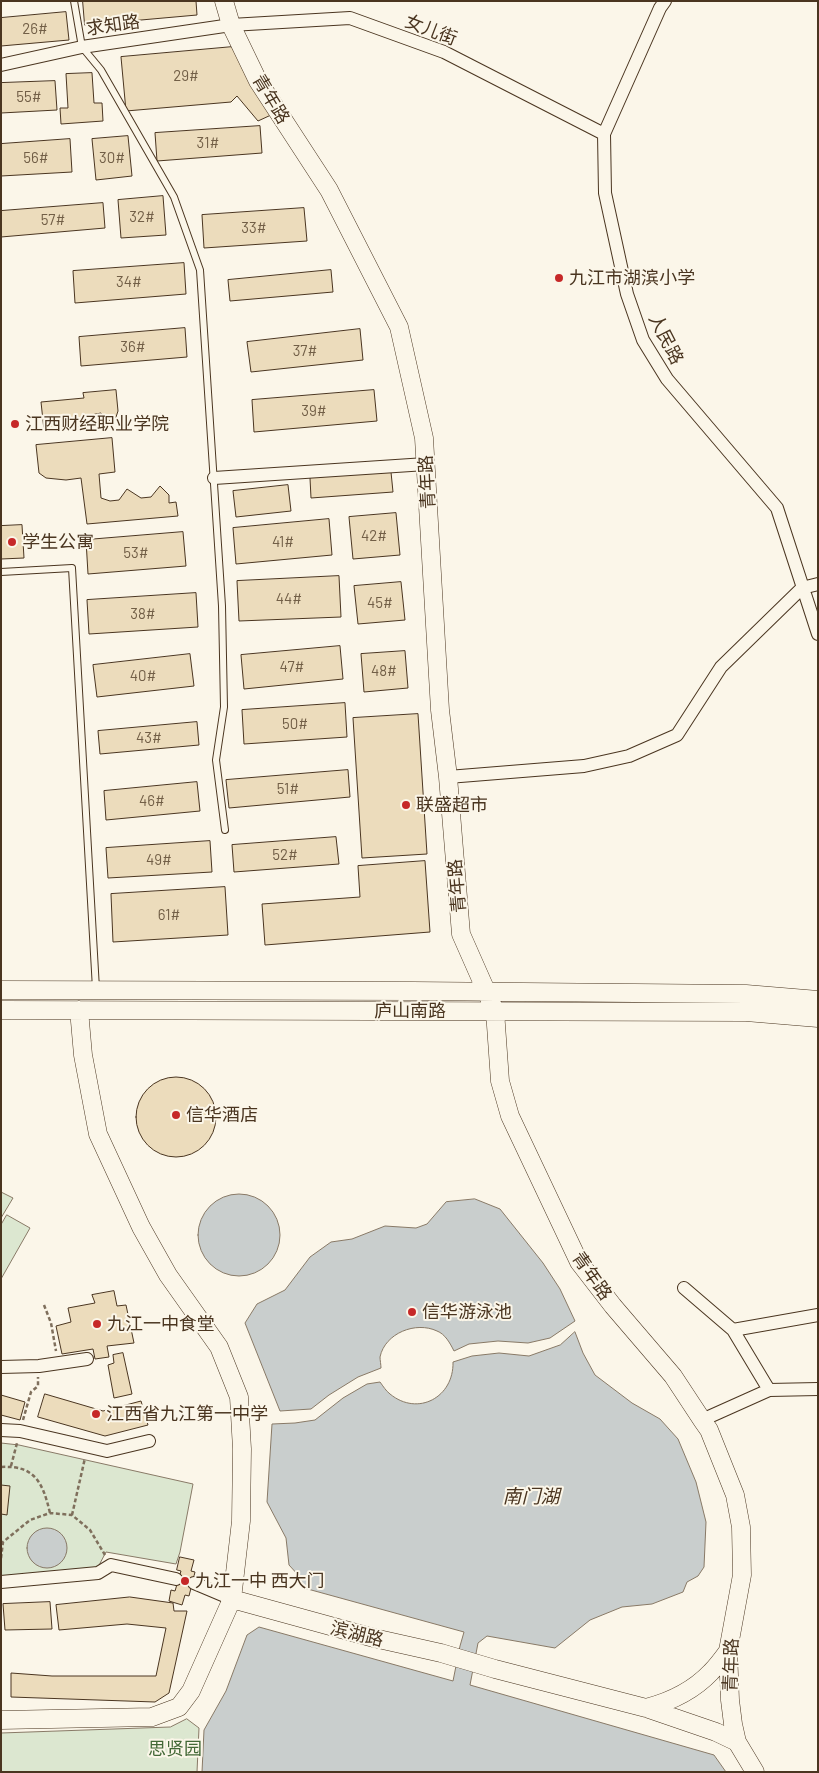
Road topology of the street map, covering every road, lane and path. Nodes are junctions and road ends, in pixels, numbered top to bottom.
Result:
1 (74, 1) edge
2 (224, 1) edge
3 (665, 1) edge
4 (231, 25) junction
5 (82, 47) junction
6 (1, 65) edge
7 (604, 134) junction
8 (426, 464) junction
9 (214, 478) junction
10 (1, 572) edge
11 (818, 584) edge
12 (802, 588) junction
13 (818, 634) edge
14 (448, 777) junction
15 (225, 830) dead end
16 (1, 990) edge
17 (96, 990) junction
18 (486, 992) junction
19 (818, 1000) edge
20 (1, 1010) edge
21 (79, 1010) junction
22 (495, 1010) junction
23 (818, 1018) edge
24 (684, 1288) dead end
25 (44, 1305) dead end
26 (818, 1315) edge
27 (734, 1330) junction
28 (87, 1359) dead end
29 (58, 1362) junction
30 (39, 1366) junction
31 (1, 1367) edge
32 (818, 1389) edge
33 (770, 1390) junction
34 (702, 1420) junction
35 (1, 1430) edge
36 (20, 1432) junction
37 (149, 1441) dead end
38 (87, 1446) junction
39 (11, 1466) junction
40 (1, 1467) edge
41 (50, 1513) junction
42 (72, 1515) junction
43 (1, 1558) edge
44 (111, 1565) junction
45 (176, 1579) dead end
46 (1, 1582) edge
47 (194, 1583) dead end
48 (232, 1599) junction
49 (728, 1650) junction
50 (646, 1708) junction
51 (1, 1720) edge
52 (737, 1742) junction
53 (755, 1772) edge

1 - 5 lane
2 - 4 main road, 青年路
3 - 7 street, 人民路
4 - 5 street, 求知路
4 - 7 street, 女儿街
4 - 8 main road, 青年路
5 - 6 street, 求知路
5 - 9 lane
7 - 12 street, 人民路
8 - 9 street
8 - 14 main road, 青年路
9 - 15 lane
10 - 17 lane
11 - 12 street
12 - 13 street, 人民路
12 - 14 street
14 - 18 main road, 青年路
16 - 17 main road, 庐山南路
17 - 18 main road, 庐山南路
18 - 19 main road, 庐山南路
18 - 22 main road, 青年路
20 - 21 main road, 庐山南路
21 - 22 main road, 庐山南路
21 - 48 main road
22 - 23 main road, 庐山南路
22 - 34 main road, 青年路
24 - 27 street
25 - 29 path
26 - 27 street
27 - 33 street
28 - 29 street
29 - 30 street
30 - 31 street
30 - 36 path
32 - 33 street
33 - 34 street
34 - 49 main road, 青年路
35 - 36 street
36 - 38 street
36 - 39 path
37 - 38 street
38 - 42 path
39 - 40 path
39 - 41 path
41 - 42 path
41 - 43 path
42 - 44 path
44 - 45 street
44 - 46 street
47 - 48 street
48 - 50 main road, 滨湖路
48 - 51 main road
49 - 50 main road
49 - 52 main road, 青年路
50 - 52 main road, 滨湖路
52 - 53 main road

